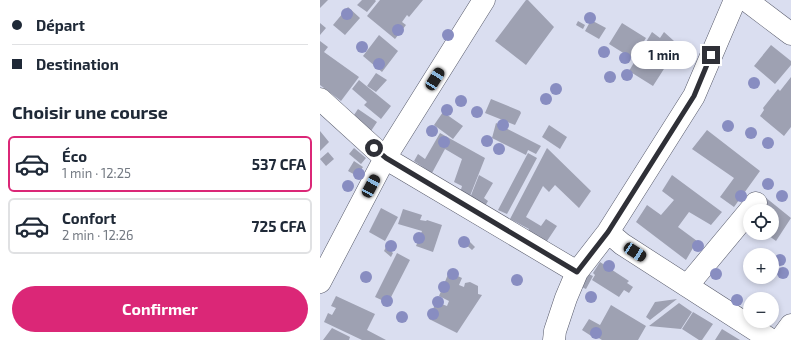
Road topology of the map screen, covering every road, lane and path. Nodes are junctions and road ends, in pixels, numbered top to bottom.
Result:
1 (484, 0) edge
2 (735, 0) edge
3 (746, 0) edge
4 (791, 34) edge
5 (320, 99) edge
6 (386, 158) junction
7 (756, 203) dead end
8 (608, 232) junction
9 (577, 272) junction
10 (320, 282) edge
11 (687, 286) junction
12 (791, 325) edge
13 (554, 340) edge
14 (771, 340) edge
15 (780, 340) edge

1 - 6 street
2 - 8 street
3 - 4 street
5 - 6 street
6 - 9 street
6 - 10 street
7 - 11 street
8 - 9 street
8 - 11 street
9 - 13 street
11 - 14 street
12 - 15 street

